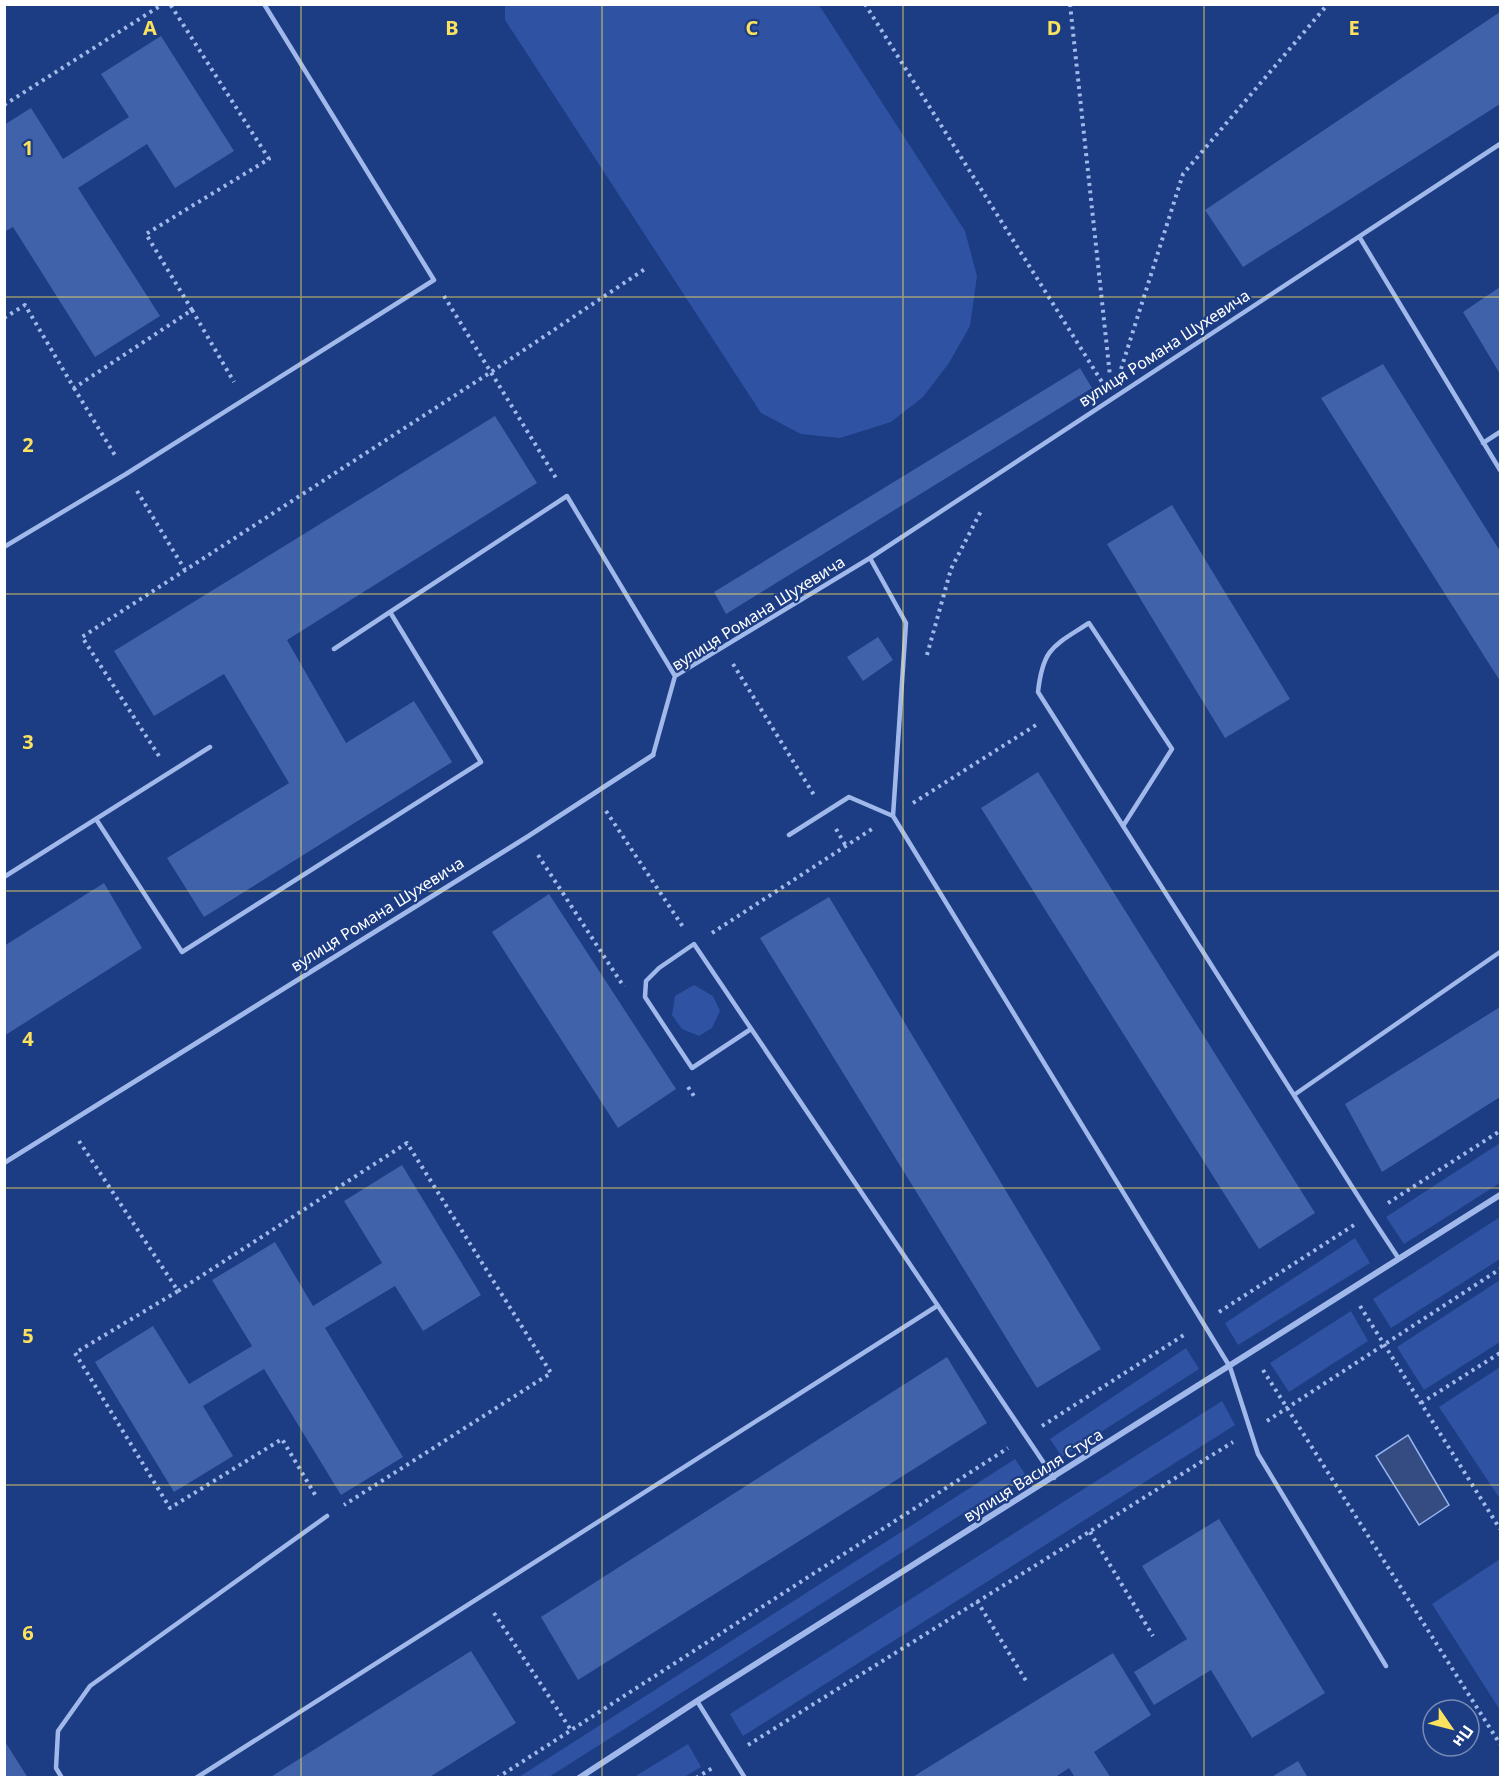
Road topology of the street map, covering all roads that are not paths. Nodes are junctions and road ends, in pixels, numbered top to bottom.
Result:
1 (264, 4) edge
2 (1500, 144) edge
3 (1360, 238) junction
4 (1500, 432) edge
5 (1483, 443) junction
6 (1500, 470) edge
7 (4, 547) edge
8 (870, 558) junction
9 (390, 612) junction
10 (334, 650) dead end
11 (675, 676) junction
12 (210, 747) dead end
13 (653, 755) joint
14 (893, 816) junction
15 (96, 819) junction
16 (1123, 826) junction
17 (789, 835) dead end
18 (4, 877) edge
19 (1500, 952) edge
20 (751, 1029) junction
21 (1294, 1095) junction
22 (4, 1163) edge
23 (1500, 1196) edge
24 (1399, 1260) junction
25 (937, 1306) junction
26 (1230, 1367) junction
27 (1054, 1478) junction
28 (327, 1516) road end
29 (1386, 1666) dead end
30 (697, 1701) junction
31 (62, 1778) edge
32 (196, 1778) edge
33 (579, 1778) edge
34 (745, 1778) edge

1 - 7 lane
2 - 3 lane, вулиця Романа Шухевича
3 - 5 lane
3 - 8 lane, вулиця Романа Шухевича
4 - 5 lane
5 - 6 lane
8 - 11 lane, вулиця Романа Шухевича
8 - 14 lane
9 - 10 lane
9 - 11 lane
9 - 15 lane
11 - 13 lane, вулиця Романа Шухевича
12 - 15 lane
13 - 22 street, вулиця Романа Шухевича
14 - 17 lane
14 - 26 lane
15 - 18 lane
16 - 16 lane
16 - 21 lane
19 - 21 lane
20 - 20 lane
20 - 25 lane
21 - 24 lane
23 - 24 street, вулиця Василя Стуса
24 - 26 street, вулиця Василя Стуса
25 - 27 lane
25 - 32 lane
26 - 27 street, вулиця Василя Стуса
26 - 29 lane
27 - 30 street, вулиця Василя Стуса
28 - 31 lane
30 - 33 street, вулиця Василя Стуса
30 - 34 lane

